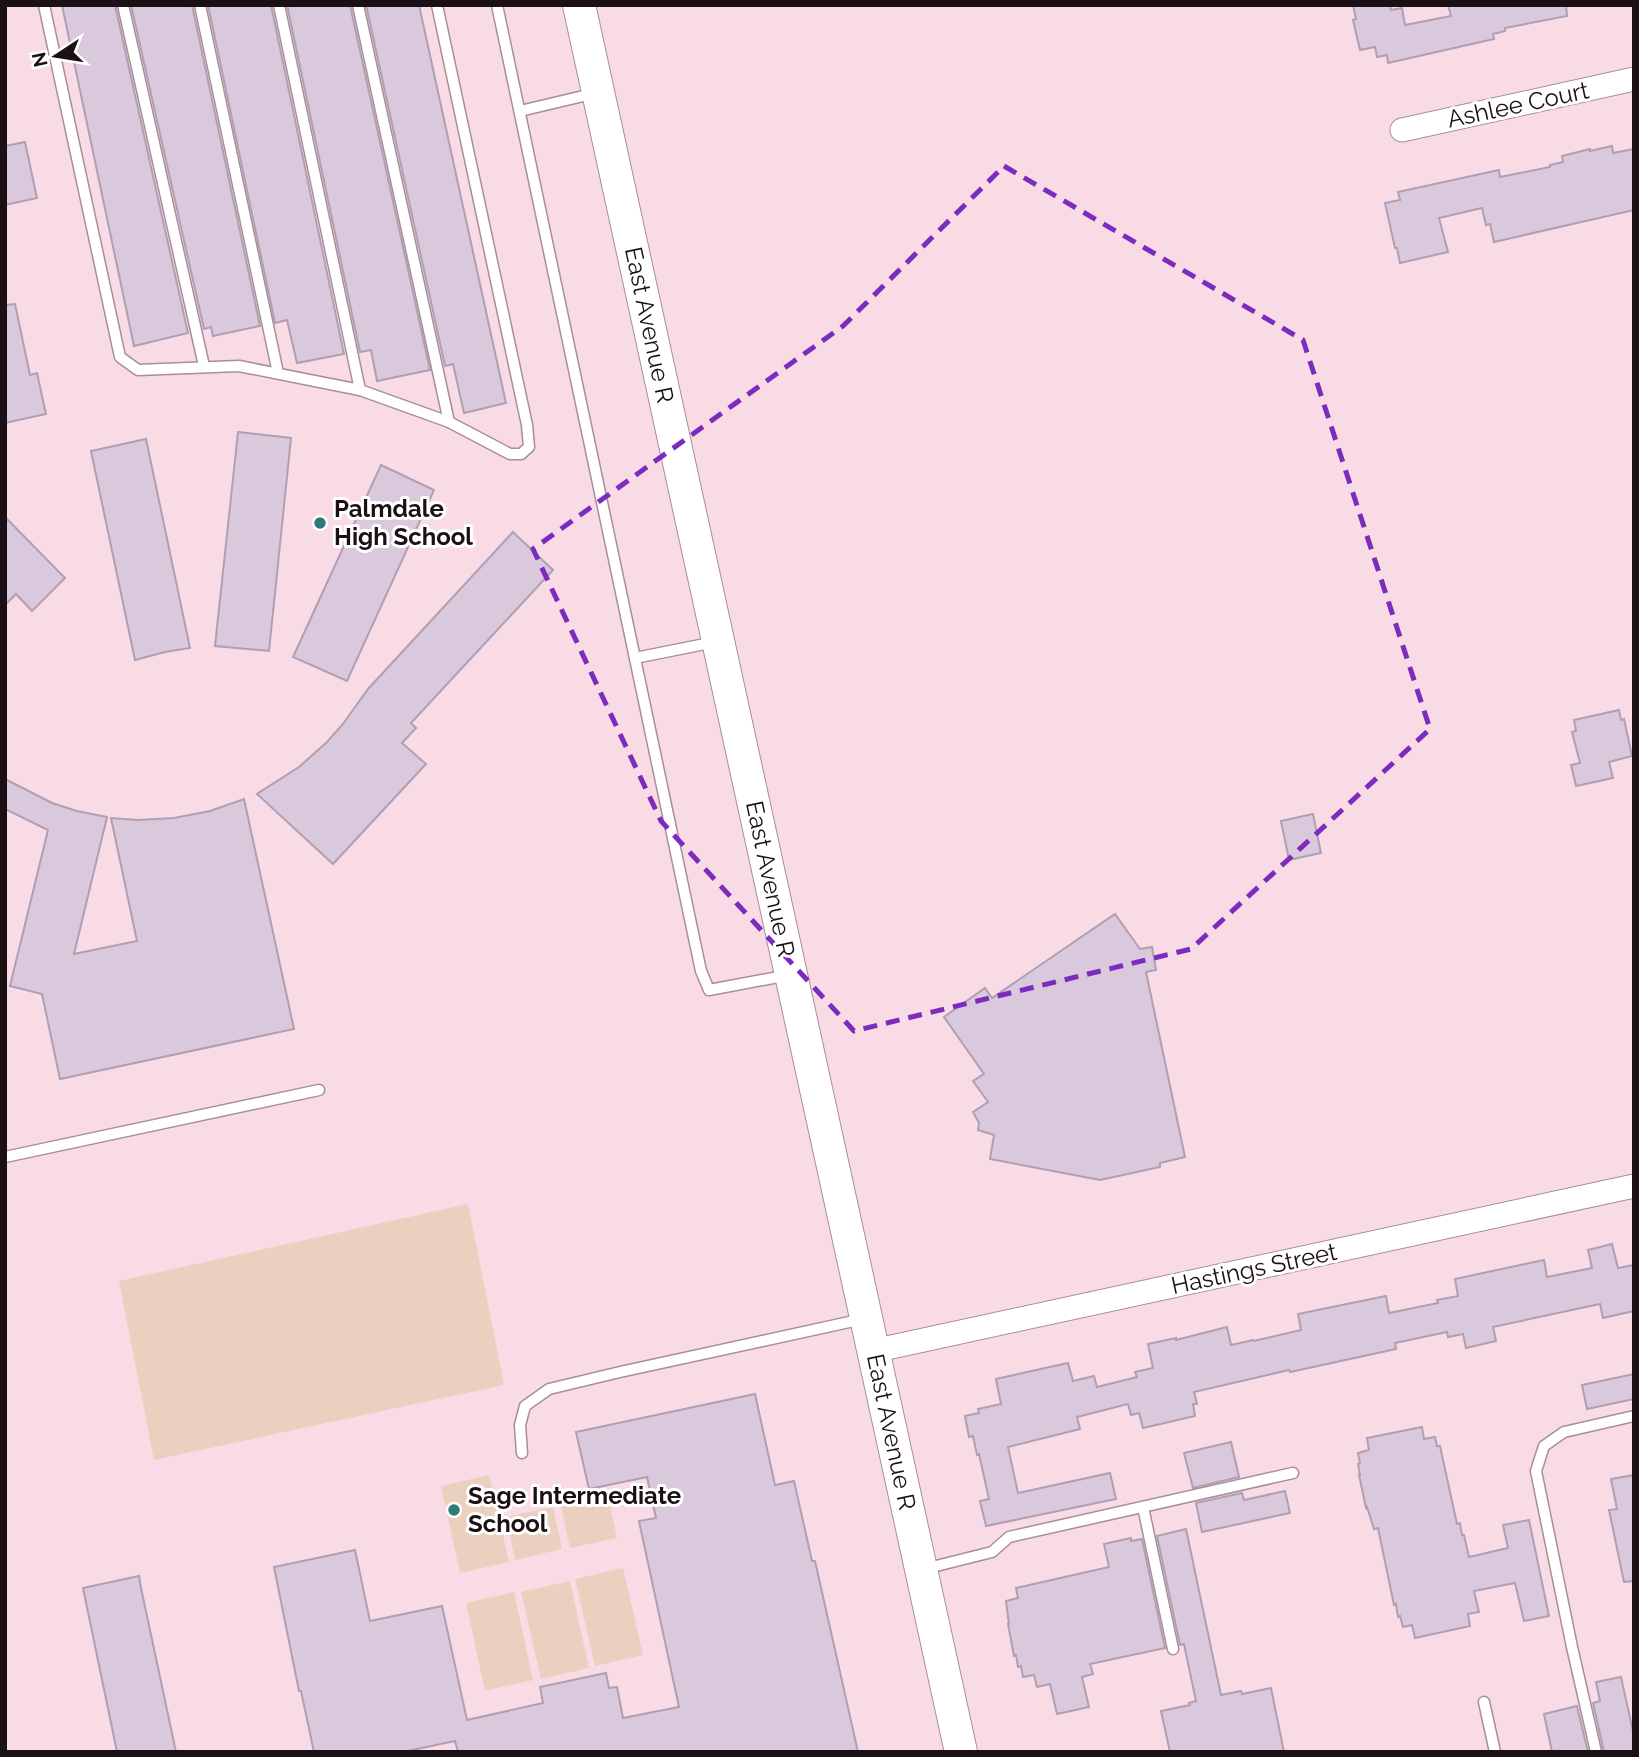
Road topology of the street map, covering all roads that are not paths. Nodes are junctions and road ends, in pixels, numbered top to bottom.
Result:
1 (44, 5) edge
2 (123, 5) edge
3 (200, 5) edge
4 (279, 5) edge
5 (358, 5) edge
6 (436, 5) edge
7 (497, 5) edge
8 (579, 5) edge
9 (1634, 79) edge
10 (598, 93) junction
11 (520, 111) junction
12 (1402, 130) dead end
13 (204, 366) junction
14 (278, 373) junction
15 (360, 390) junction
16 (449, 422) junction
17 (718, 642) junction
18 (635, 658) junction
19 (791, 974) junction
20 (319, 1090) dead end
21 (5, 1157) edge
22 (1634, 1186) edge
23 (866, 1319) junction
24 (873, 1351) junction
25 (1634, 1416) edge
26 (523, 1453) dead end
27 (1293, 1473) dead end
28 (1143, 1507) junction
29 (921, 1569) junction
30 (1173, 1649) dead end
31 (1484, 1702) dead end
32 (961, 1752) edge
33 (1495, 1752) edge
34 (1596, 1752) edge

1 - 13 lane
2 - 13 lane
3 - 14 lane
4 - 15 lane
5 - 16 lane
6 - 16 lane
7 - 11 lane
8 - 10 main road, East Avenue R
9 - 12 street, Ashlee Court
10 - 11 lane
10 - 17 main road, East Avenue R
11 - 18 lane
13 - 14 lane
14 - 15 lane
15 - 16 lane
17 - 18 lane
17 - 19 main road, East Avenue R
18 - 19 lane
19 - 23 main road, East Avenue R
20 - 21 lane
22 - 24 street, Hastings Street
23 - 24 main road, East Avenue R
23 - 26 lane
24 - 29 main road, East Avenue R
25 - 34 lane
27 - 28 lane
28 - 29 lane
28 - 30 lane
29 - 32 main road, East Avenue R
31 - 33 lane

